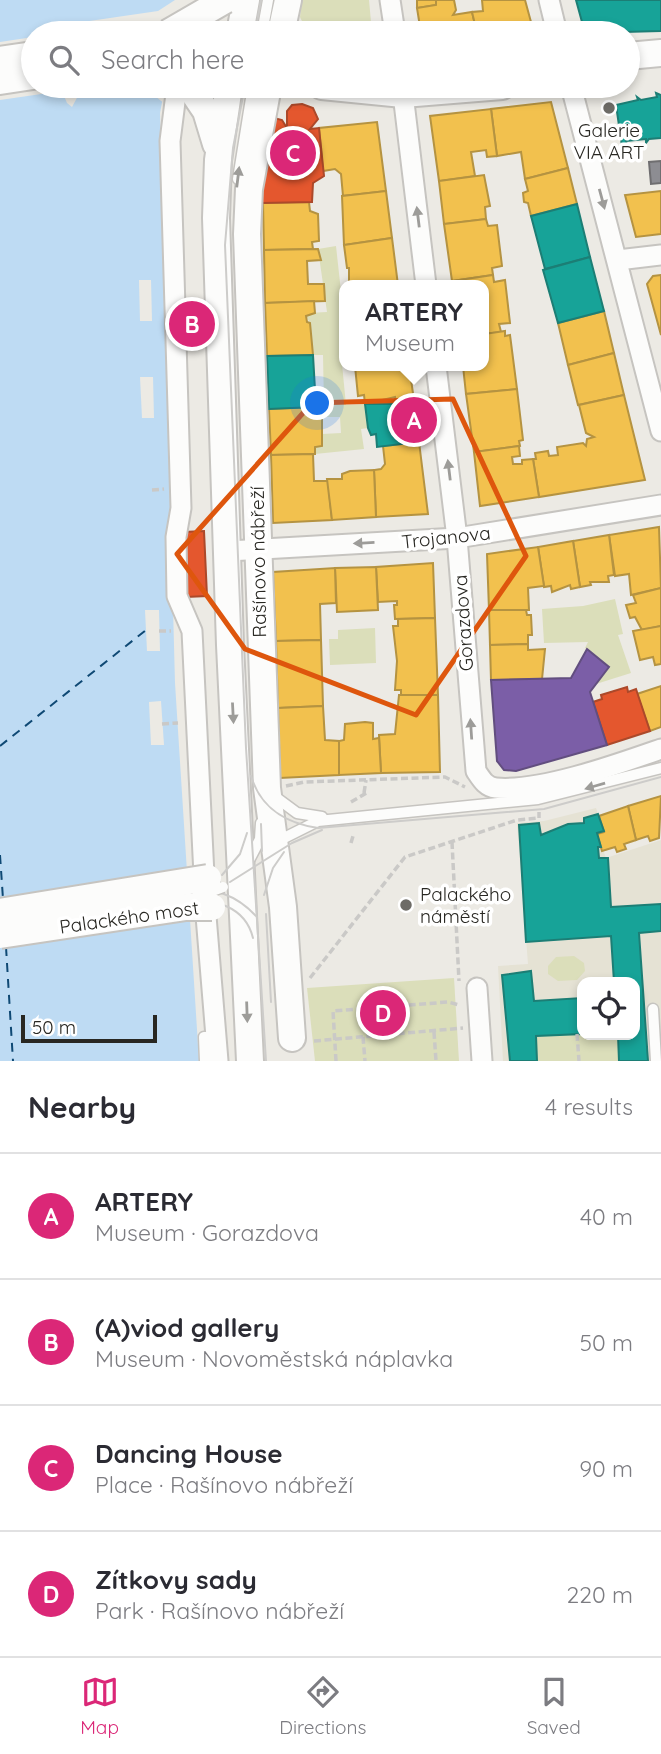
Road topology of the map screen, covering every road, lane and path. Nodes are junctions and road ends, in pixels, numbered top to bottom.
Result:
1 (195, 0) edge
2 (225, 0) edge
3 (246, 0) edge
4 (268, 0) edge
5 (288, 0) edge
6 (390, 0) edge
7 (549, 0) edge
8 (189, 21) edge
9 (190, 21) edge
10 (242, 21) edge
11 (264, 21) edge
12 (284, 21) edge
13 (393, 21) edge
14 (554, 21) edge
15 (661, 53) edge
16 (640, 55) edge
17 (21, 57) edge
18 (0, 60) edge
19 (661, 69) edge
20 (640, 71) edge
21 (21, 78) edge
22 (0, 81) edge
23 (184, 98) edge
24 (193, 98) edge
25 (227, 98) edge
26 (251, 98) edge
27 (266, 98) edge
28 (403, 98) edge
29 (574, 98) edge
30 (218, 160) junction
31 (237, 187) dead end
32 (661, 255) edge
33 (618, 260) junction
34 (425, 280) edge
35 (437, 371) edge
36 (661, 431) edge
37 (661, 505) edge
38 (457, 538) junction
39 (245, 547) junction
40 (159, 631) dead end
41 (173, 631) dead end
42 (177, 723) dead end
43 (162, 724) dead end
44 (257, 746) junction
45 (661, 749) edge
46 (661, 768) edge
47 (445, 774) dead end
48 (366, 780) junction
49 (274, 788) junction
50 (351, 803) dead end
51 (342, 818) junction
52 (539, 818) dead end
53 (353, 836) dead end
54 (275, 842) junction
55 (452, 842) junction
56 (351, 843) dead end
57 (231, 873) junction
58 (0, 915) edge
59 (0, 926) edge
60 (0, 935) edge
61 (244, 938) junction
62 (468, 983) joint
63 (302, 988) dead end
64 (461, 1005) dead end
65 (653, 1009) dead end
66 (463, 1028) dead end
67 (434, 1031) junction
68 (216, 1037) junction
69 (363, 1037) junction
70 (335, 1039) junction
71 (577, 1040) edge
72 (298, 1047) edge
73 (205, 1061) edge
74 (218, 1061) edge
75 (250, 1061) edge
76 (336, 1061) edge
77 (365, 1061) edge
78 (436, 1061) edge
79 (482, 1061) edge
80 (579, 1061) edge
81 (656, 1061) edge

1 - 9 street
2 - 8 main road, bridge
3 - 10 main road
4 - 11 lane
5 - 12 main road
6 - 13 street
7 - 14 street
15 - 16 main road
17 - 18 main road
19 - 20 main road
21 - 22 main road
23 - 68 street
24 - 30 main road
25 - 30 main road, Rašínovo nábřeží
31 -> 26 lane
27 - 39 main road, Rašínovo nábřeží
34 -> 28 street
29 -> 33 street
30 - 39 main road, Rašínovo nábřeží
32 - 33 street
33 - 36 street
38 -> 35 street, Gorazdova
37 - 38 street, Trojanova
38 -> 39 street, Trojanova
45 -> 38 street, Gorazdova
39 - 44 lane
39 - 49 main road, Rašínovo nábřeží
39 -> 57 main road, Rašínovo nábřeží
40 - 41 path
42 - 43 path
44 - 49 lane
44 - 57 lane
46 -> 51 lane
47 - 48 path
48 - 49 path
48 - 50 path
49 - 51 lane
49 - 54 main road, Rašínovo nábřeží
51 - 54 lane
52 - 55 path
53 - 56 path
54 - 57 lane
54 - 72 main road, Rašínovo nábřeží
55 - 62 path
55 - 63 path
57 - 58 main road, Palackého most, bridge
57 - 59 lane, bridge
57 - 60 main road, Palackého most, bridge
57 - 61 main road, Rašínovo nábřeží
57 - 61 main road, Palackého most
57 - 72 main road
61 -> 75 main road, Rašínovo nábřeží
62 - 79 street
64 - 70 path
65 - 81 lane
66 - 67 path
67 - 69 path
67 - 78 path
68 - 73 lane
68 - 74 street
69 - 70 path
69 - 77 path
70 - 72 path
70 - 76 path
71 - 80 path

